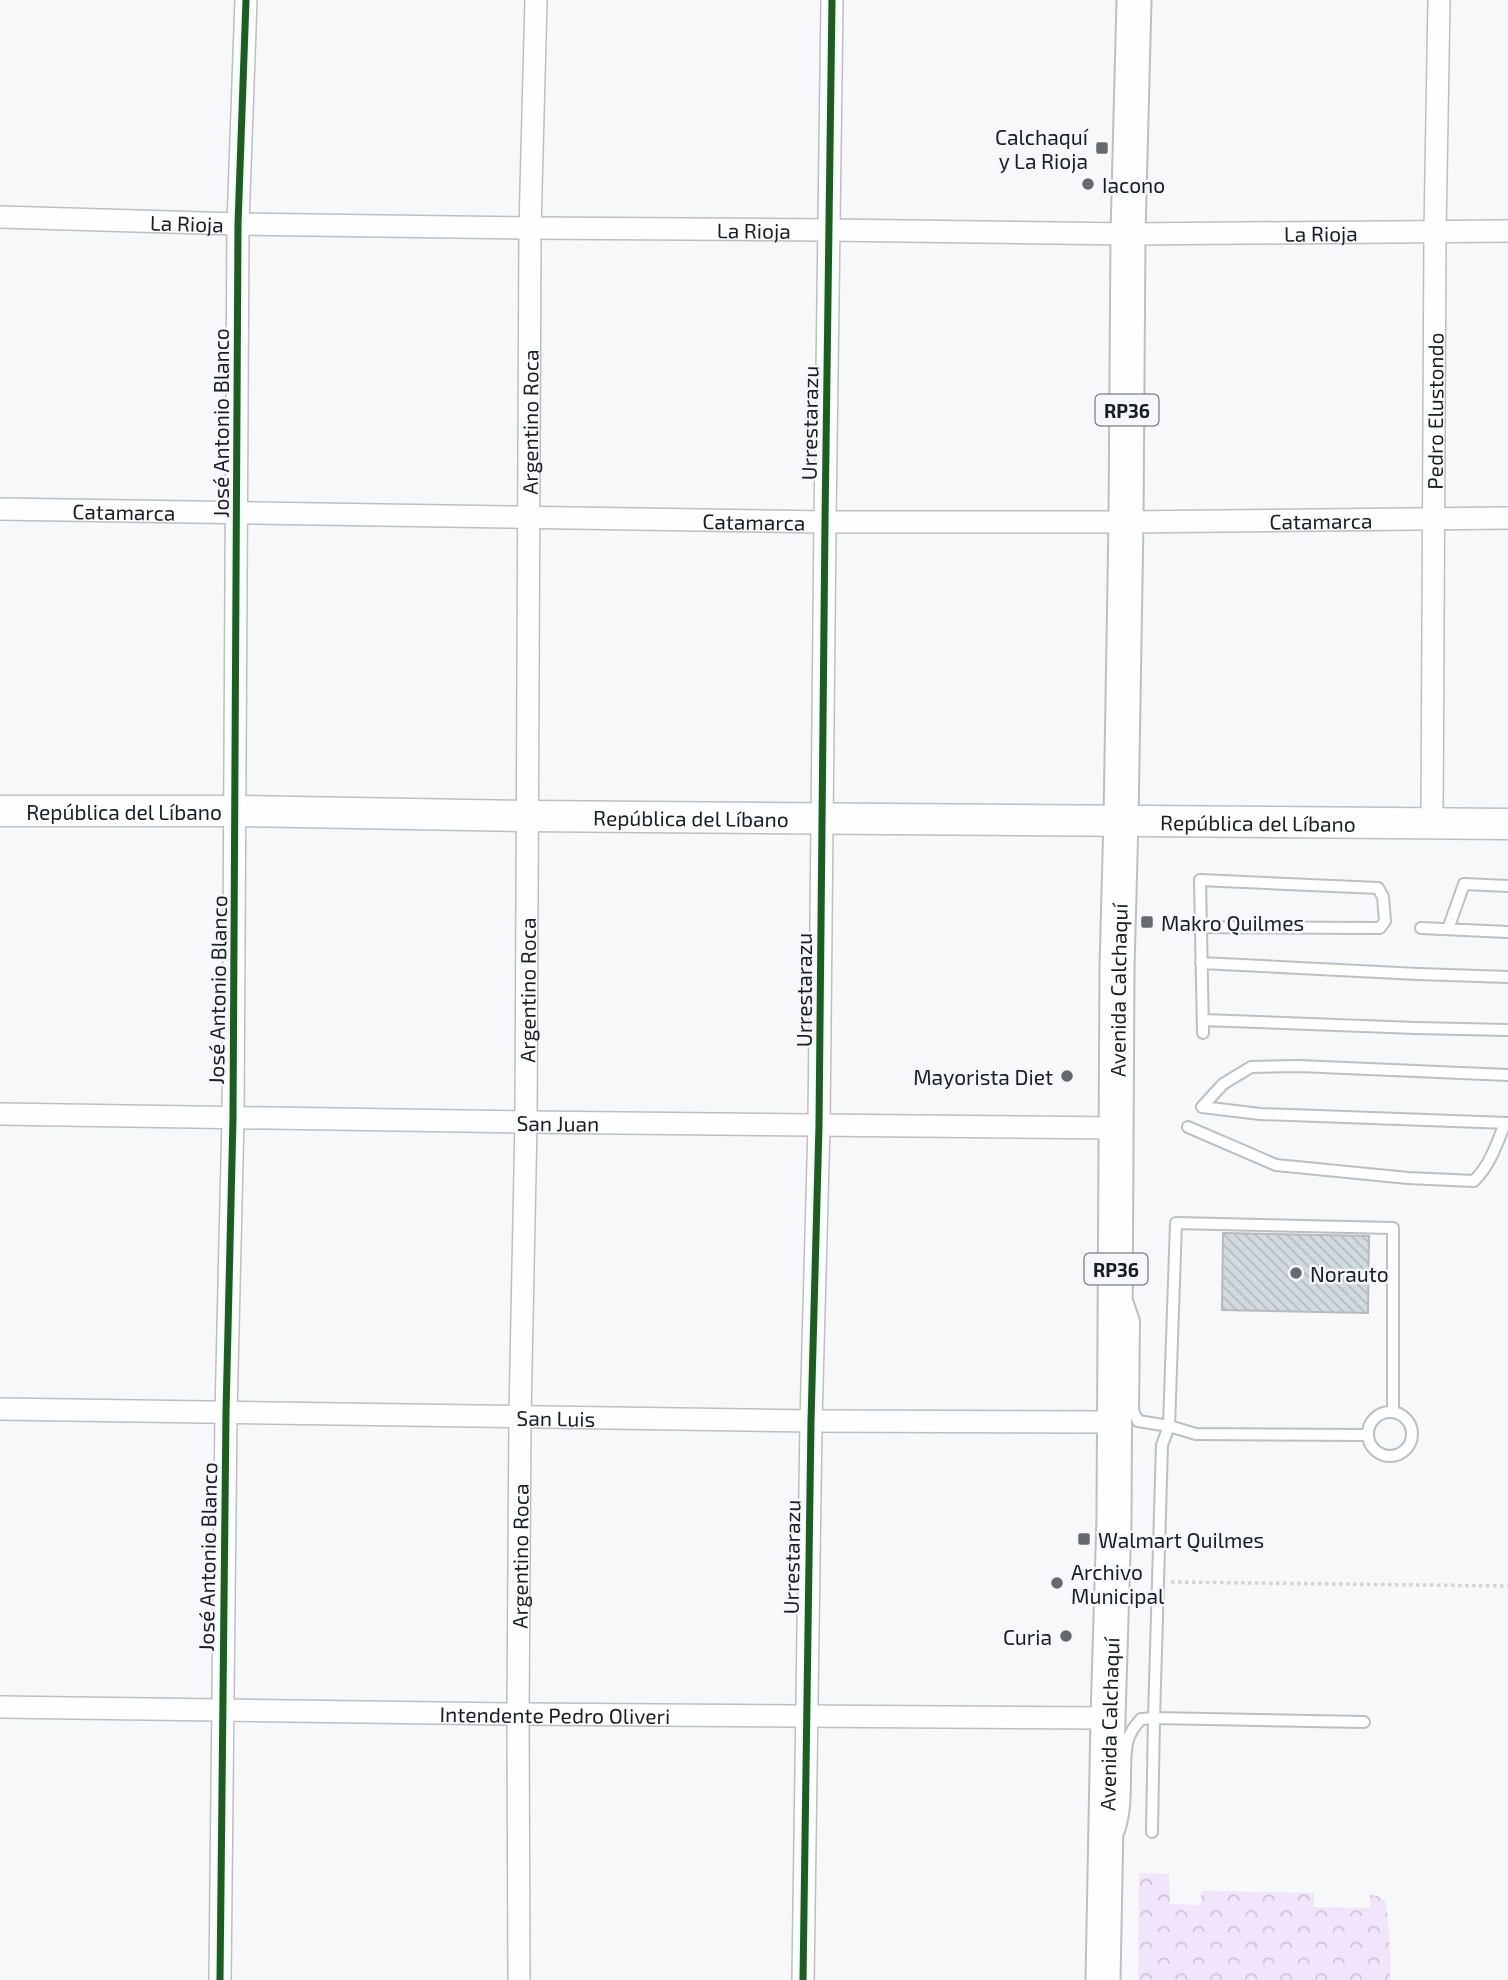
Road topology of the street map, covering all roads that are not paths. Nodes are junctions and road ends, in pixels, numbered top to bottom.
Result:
1 (246, 0) edge
2 (536, 0) edge
3 (832, 0) edge
4 (1133, 0) edge
5 (1439, 0) edge
6 (0, 217) edge
7 (239, 224) junction
8 (530, 229) junction
9 (830, 230) junction
10 (1508, 231) edge
11 (1435, 232) junction
12 (1128, 234) junction
13 (0, 509) edge
14 (238, 514) junction
15 (1433, 518) junction
16 (1508, 518) edge
17 (529, 519) junction
18 (825, 522) junction
19 (1126, 522) junction
20 (0, 811) edge
21 (236, 811) junction
22 (528, 816) junction
23 (821, 819) junction
24 (1121, 820) junction
25 (1432, 824) junction
26 (1508, 824) edge
27 (1508, 886) edge
28 (1201, 927) junction
29 (1421, 928) dead end
30 (1447, 929) junction
31 (1508, 932) edge
32 (1201, 963) junction
33 (1508, 977) edge
34 (1203, 1020) junction
35 (1508, 1030) edge
36 (1203, 1033) dead end
37 (1508, 1075) edge
38 (0, 1114) edge
39 (233, 1118) junction
40 (526, 1122) junction
41 (1507, 1123) edge
42 (819, 1125) junction
43 (1188, 1127) dead end
44 (1117, 1128) junction
45 (1116, 1267) junction
46 (0, 1409) edge
47 (1393, 1412) junction
48 (226, 1413) junction
49 (520, 1416) junction
50 (811, 1421) junction
51 (1114, 1422) junction
52 (1169, 1426) junction
53 (1367, 1435) junction
54 (0, 1707) edge
55 (222, 1710) junction
56 (518, 1714) junction
57 (806, 1716) junction
58 (1108, 1718) junction
59 (1154, 1718) junction
60 (1364, 1722) dead end
61 (1152, 1832) dead end
62 (1104, 1877) junction
63 (220, 1980) edge
64 (519, 1980) edge
65 (803, 1980) edge
66 (1103, 1980) edge

1 - 7 street, José Antonio Blanco
2 - 8 street, Argentino Roca
3 - 9 street, Urrestarazu
4 - 12 main road, Avenida Calchaquí / RP36
5 - 11 street, Pedro Elustondo
6 - 7 street, La Rioja
7 - 8 street, La Rioja
7 - 14 street, José Antonio Blanco
8 - 9 street, La Rioja
8 - 17 street, Argentino Roca
9 - 12 street, La Rioja
9 - 18 street, Urrestarazu
10 - 11 street, La Rioja
11 - 12 street, La Rioja
11 - 15 street, Pedro Elustondo
12 - 19 main road, Avenida Calchaquí / RP36
13 - 14 street, Catamarca
14 - 17 street, Catamarca
14 - 21 street, José Antonio Blanco
15 - 16 street, Catamarca
15 - 19 street, Catamarca
15 - 25 street, Pedro Elustondo
17 - 18 street, Catamarca
17 - 22 street, Argentino Roca
18 - 19 street, Catamarca
18 - 23 street, Urrestarazu
19 - 24 main road, Avenida Calchaquí / RP36
20 - 21 street, República del Líbano
21 - 22 street, República del Líbano
21 - 39 street, José Antonio Blanco
22 - 23 street, República del Líbano
22 - 40 street, Argentino Roca
23 - 24 street, República del Líbano
23 - 42 street, Urrestarazu
24 - 25 street, República del Líbano
24 - 44 main road, Avenida Calchaquí / RP36
25 - 26 street, República del Líbano
27 - 30 lane
28 - 28 lane
28 - 32 lane
29 - 30 lane
30 - 31 lane
32 - 33 lane
32 - 34 lane
34 - 35 lane
34 - 36 lane
37 - 41 lane
38 - 39 street, San Juan
39 - 40 street, San Juan
39 - 48 street, José Antonio Blanco
40 - 42 street, San Juan
40 - 49 street, Argentino Roca
41 - 43 lane
42 - 44 street, San Juan
42 - 50 street, Urrestarazu
44 - 45 main road, Avenida Calchaquí / RP36
45 - 51 main road, Avenida Calchaquí / RP36
45 - 52 lane
46 - 48 street, San Luis
47 - 52 lane
47 - 53 lane
47 - 53 lane
48 - 49 street, San Luis
48 - 55 street, José Antonio Blanco
49 - 50 street, San Luis
49 - 56 street, Argentino Roca
50 - 51 street, San Luis
50 - 57 street, Urrestarazu
51 - 58 main road, Avenida Calchaquí / RP36
52 - 53 lane
52 - 59 lane
54 - 55 street, Intendente Pedro Oliveri
55 - 56 street, Intendente Pedro Oliveri
55 - 63 street, José Antonio Blanco
56 - 57 street, Intendente Pedro Oliveri
56 - 64 street, Argentino Roca
57 - 58 street, Intendente Pedro Oliveri
57 - 65 street, Urrestarazu
58 - 62 main road, Avenida Calchaquí / RP36
59 - 60 lane
59 - 61 lane
59 - 62 lane
62 - 66 main road, Avenida Calchaquí / RP36

